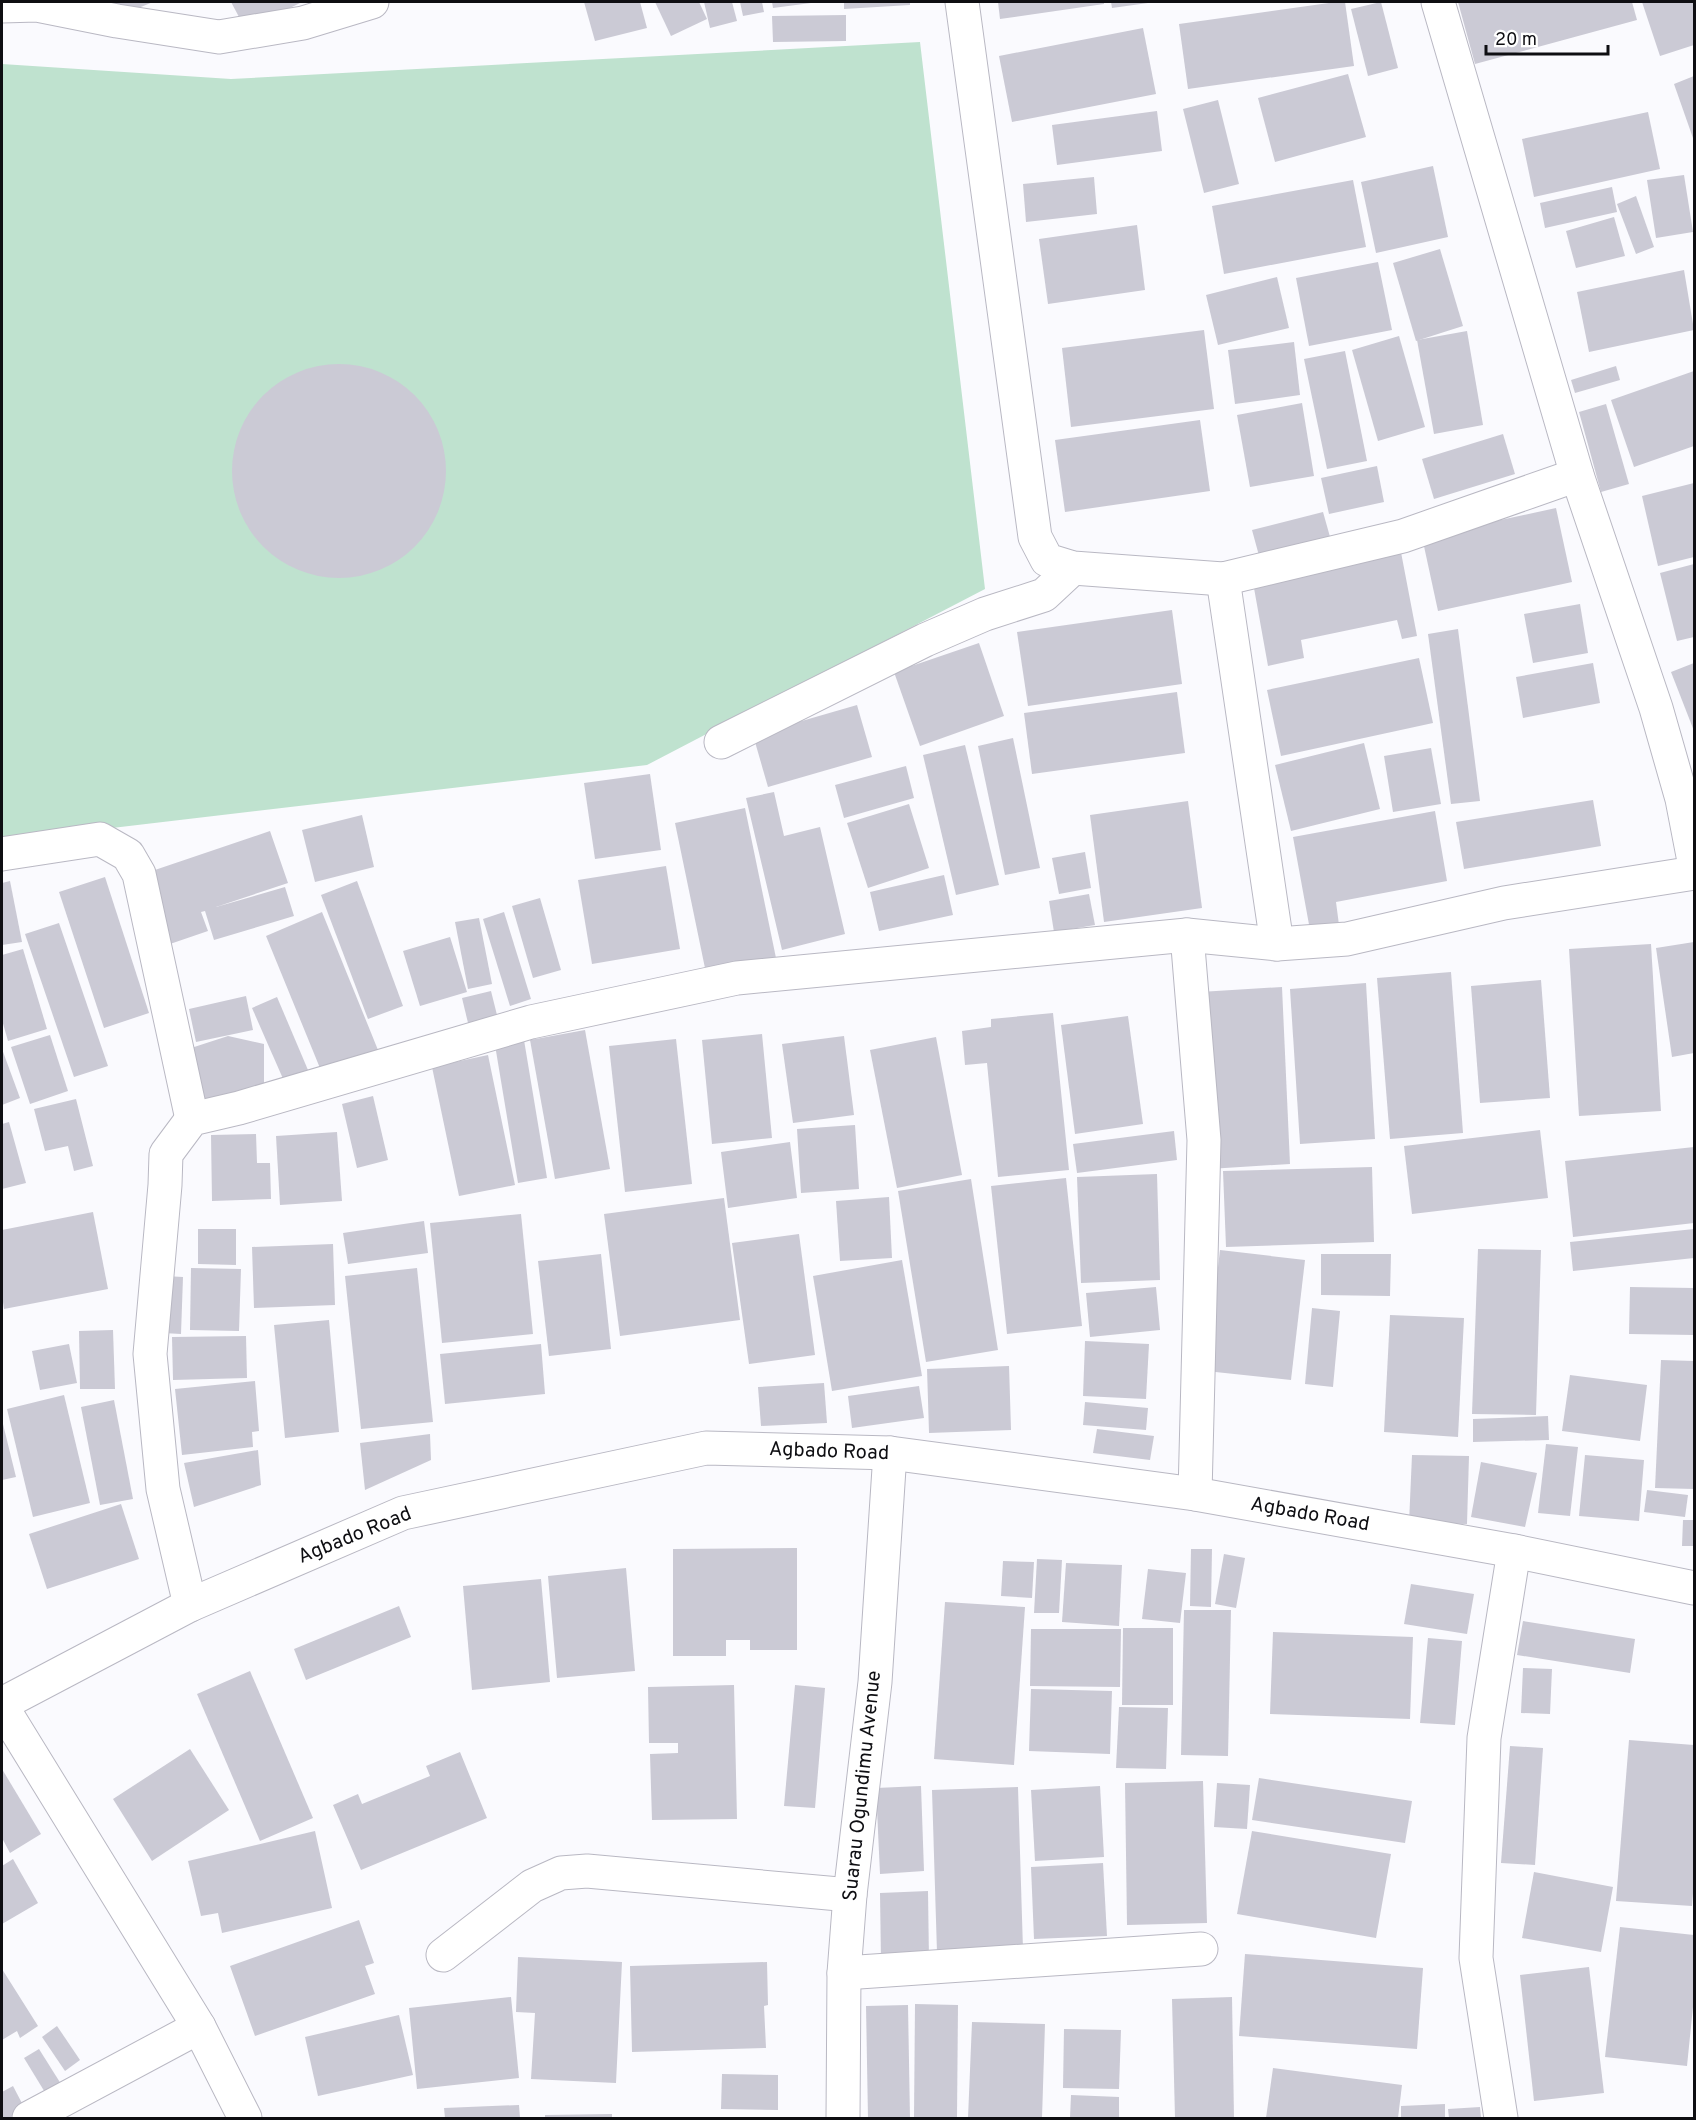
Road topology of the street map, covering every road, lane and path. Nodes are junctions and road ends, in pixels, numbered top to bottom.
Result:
1 (372, 2) edge
2 (962, 2) edge
3 (1438, 2) edge
4 (2, 6) edge
5 (1577, 475) junction
6 (1073, 568) junction
7 (1223, 579) junction
8 (721, 742) dead end
9 (2, 854) edge
10 (1695, 861) edge
11 (1695, 873) edge
12 (1187, 935) junction
13 (1277, 944) junction
14 (192, 1119) junction
15 (890, 1453) junction
16 (1195, 1494) junction
17 (1514, 1551) junction
18 (1695, 1588) edge
19 (190, 1605) junction
20 (2, 1705) edge
21 (850, 1895) junction
22 (1201, 1949) dead end
23 (443, 1955) dead end
24 (844, 1973) junction
25 (199, 2028) junction
26 (29, 2118) edge
27 (245, 2118) edge
28 (843, 2118) edge
29 (1501, 2118) edge

1 - 4 street
2 - 6 street
3 - 5 street
5 - 7 street
5 - 10 street
6 - 7 street
6 - 8 street
7 - 13 street
9 - 14 street
11 - 13 street
12 - 13 street
12 - 14 street
12 - 16 street
14 - 19 street
15 - 16 street, Agbado Road
15 - 19 street, Agbado Road
15 - 21 street, Suarau Ogundimu Avenue
16 - 17 street, Agbado Road
17 - 18 street, Agbado Road
17 - 29 street
19 - 20 street, Agbado Road
20 - 25 street
21 - 23 street
21 - 24 street, Suarau Ogundimu Avenue
22 - 24 street
24 - 28 street, Suarau Ogundimu Avenue
25 - 26 street
25 - 27 street

